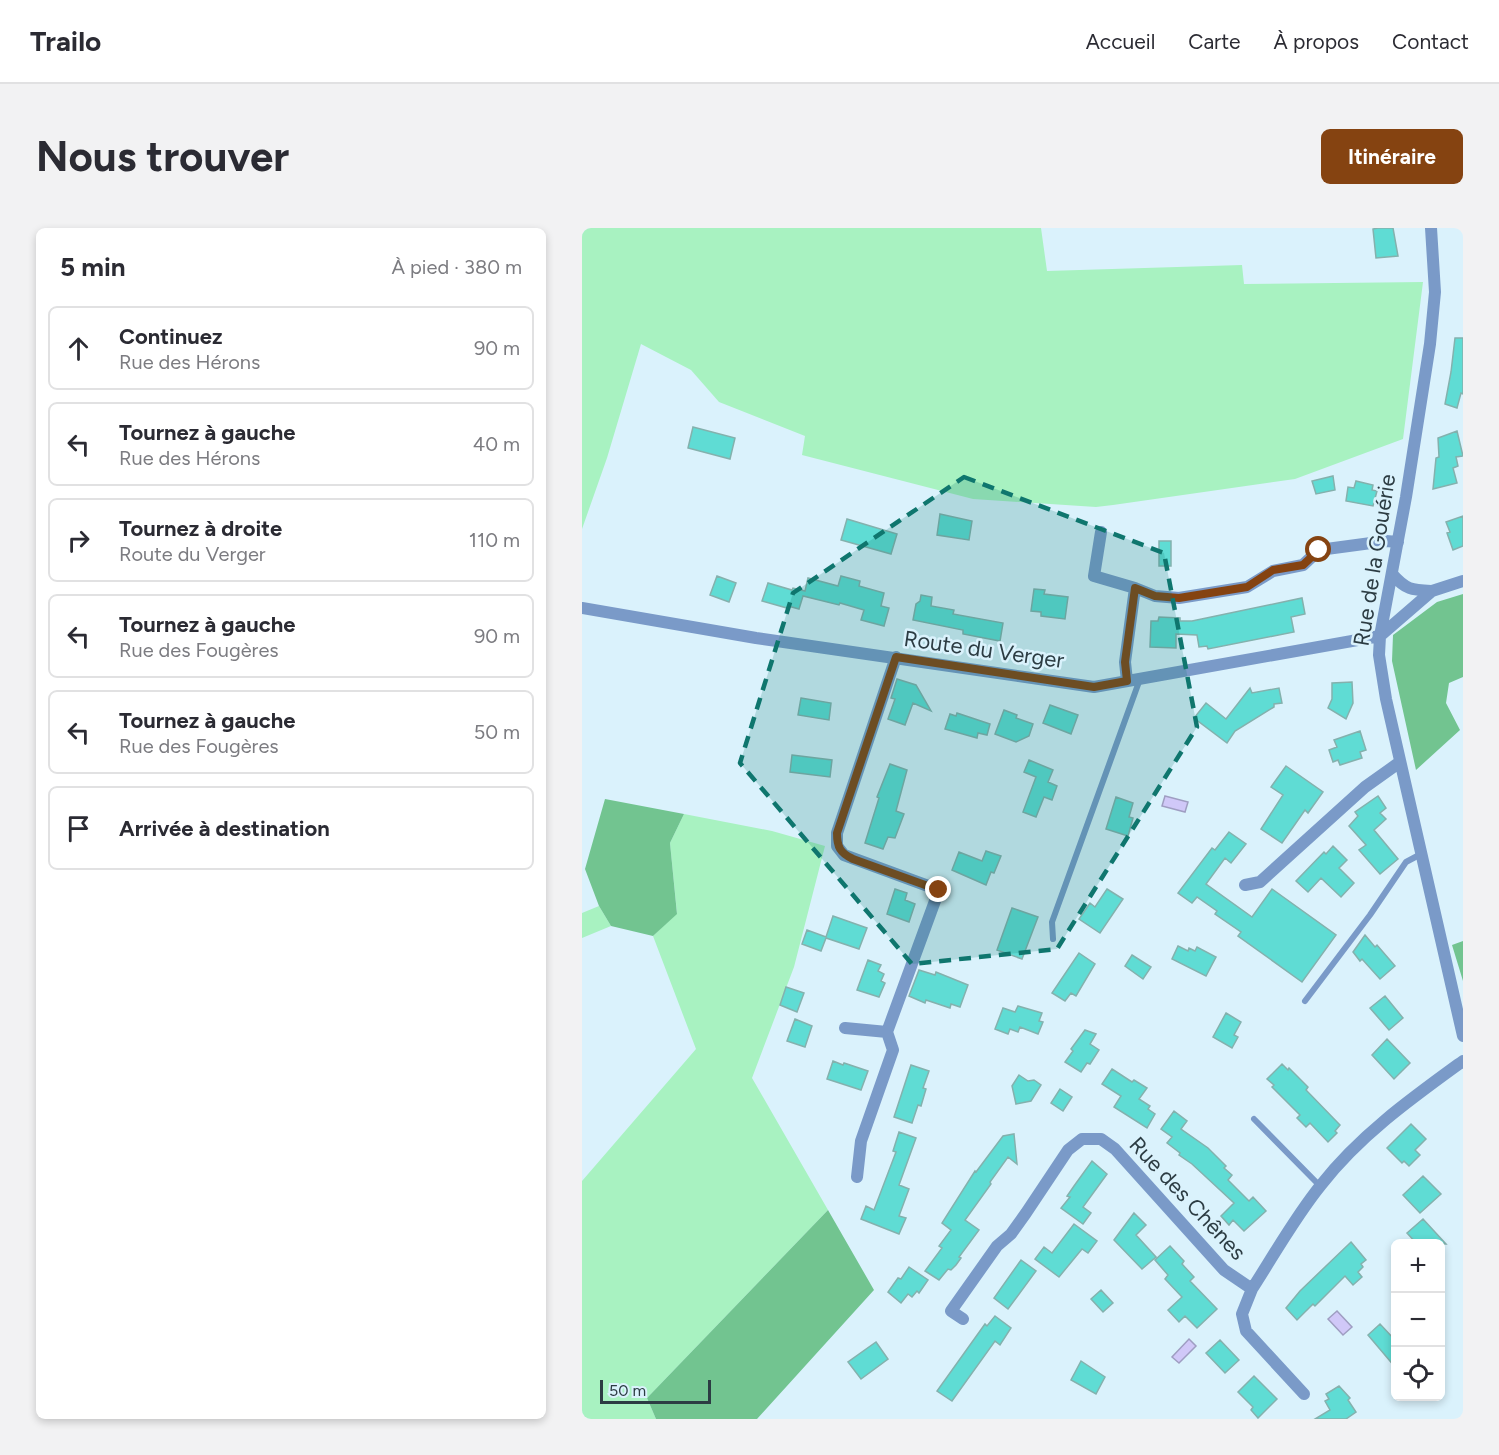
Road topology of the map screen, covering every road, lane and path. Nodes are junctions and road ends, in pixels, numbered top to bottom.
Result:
1 (1431, 228) edge
2 (1101, 532) dead end
3 (1398, 542) junction
4 (1392, 574) junction
5 (1463, 581) edge
6 (1135, 588) junction
7 (1432, 591) junction
8 (582, 608) edge
9 (1380, 636) junction
10 (896, 657) junction
11 (1133, 680) junction
12 (1400, 762) junction
13 (1422, 853) junction
14 (1245, 885) dead end
15 (1053, 939) dead end
16 (1305, 1001) dead end
17 (845, 1028) dead end
18 (887, 1032) junction
19 (1463, 1036) edge
20 (1463, 1061) edge
21 (1254, 1119) dead end
22 (857, 1177) dead end
23 (1320, 1186) junction
24 (1252, 1289) junction
25 (963, 1319) dead end
26 (1304, 1394) dead end

1 - 3 street, Rue de la Gouérie
2 - 6 street
3 - 4 street, Rue de la Gouérie
3 - 6 street
4 - 7 street
4 - 9 street, Rue de la Gouérie
5 - 7 street
6 - 11 street
7 - 9 street
8 - 10 street, Route du Verger
9 - 11 street, Route du Verger
9 - 12 street, Rue de la Gouérie
10 - 11 street, Route du Verger
10 - 18 street
11 - 15 lane
12 - 13 street, Rue de la Gouérie
12 - 14 street
13 - 16 lane
13 - 19 street, Rue de la Gouérie
17 - 18 street
18 - 22 street
20 - 23 street, Rue des Chênes
21 - 23 lane
23 - 24 street, Rue des Chênes
24 - 25 street, Rue des Chênes
24 - 26 street

